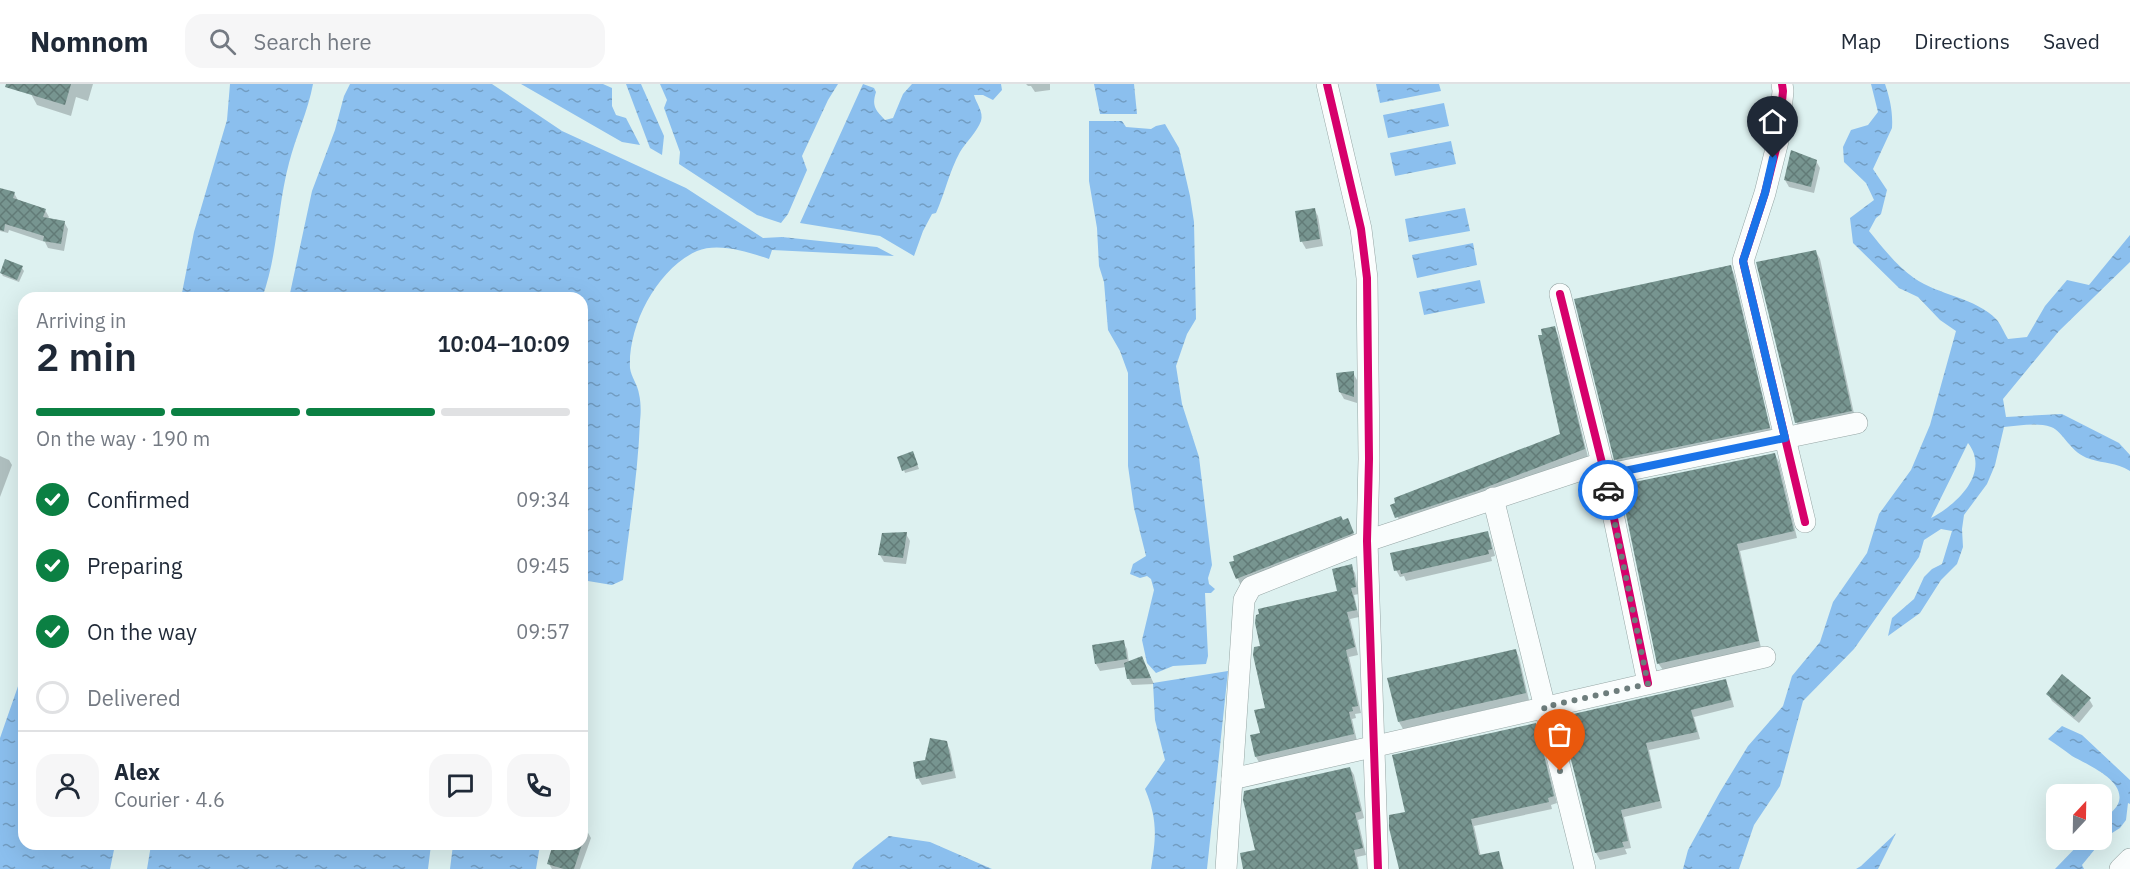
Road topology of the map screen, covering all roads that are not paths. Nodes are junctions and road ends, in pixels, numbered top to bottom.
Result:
1 (1328, 84) edge
2 (1782, 84) edge
3 (1560, 294) dead end
4 (1857, 423) dead end
5 (1785, 438) junction
6 (1603, 469) junction
7 (1493, 498) junction
8 (1805, 522) dead end
9 (1367, 541) junction
10 (1765, 657) dead end
11 (1648, 684) junction
12 (1544, 707) junction
13 (1373, 746) junction
14 (1232, 779) junction
15 (2130, 859) edge
16 (1226, 869) edge
17 (1378, 869) edge
18 (1584, 869) edge
19 (2120, 869) edge

1 - 9 street
2 - 5 street
3 - 6 street
4 - 5 street
5 - 6 street
5 - 8 street
6 - 7 street
6 - 11 street
7 - 9 street
7 - 12 street
9 - 13 street
9 - 14 street
10 - 11 street
11 - 12 street
12 - 13 street
12 - 18 street
13 - 14 street
13 - 17 street
14 - 16 street
15 - 19 street

